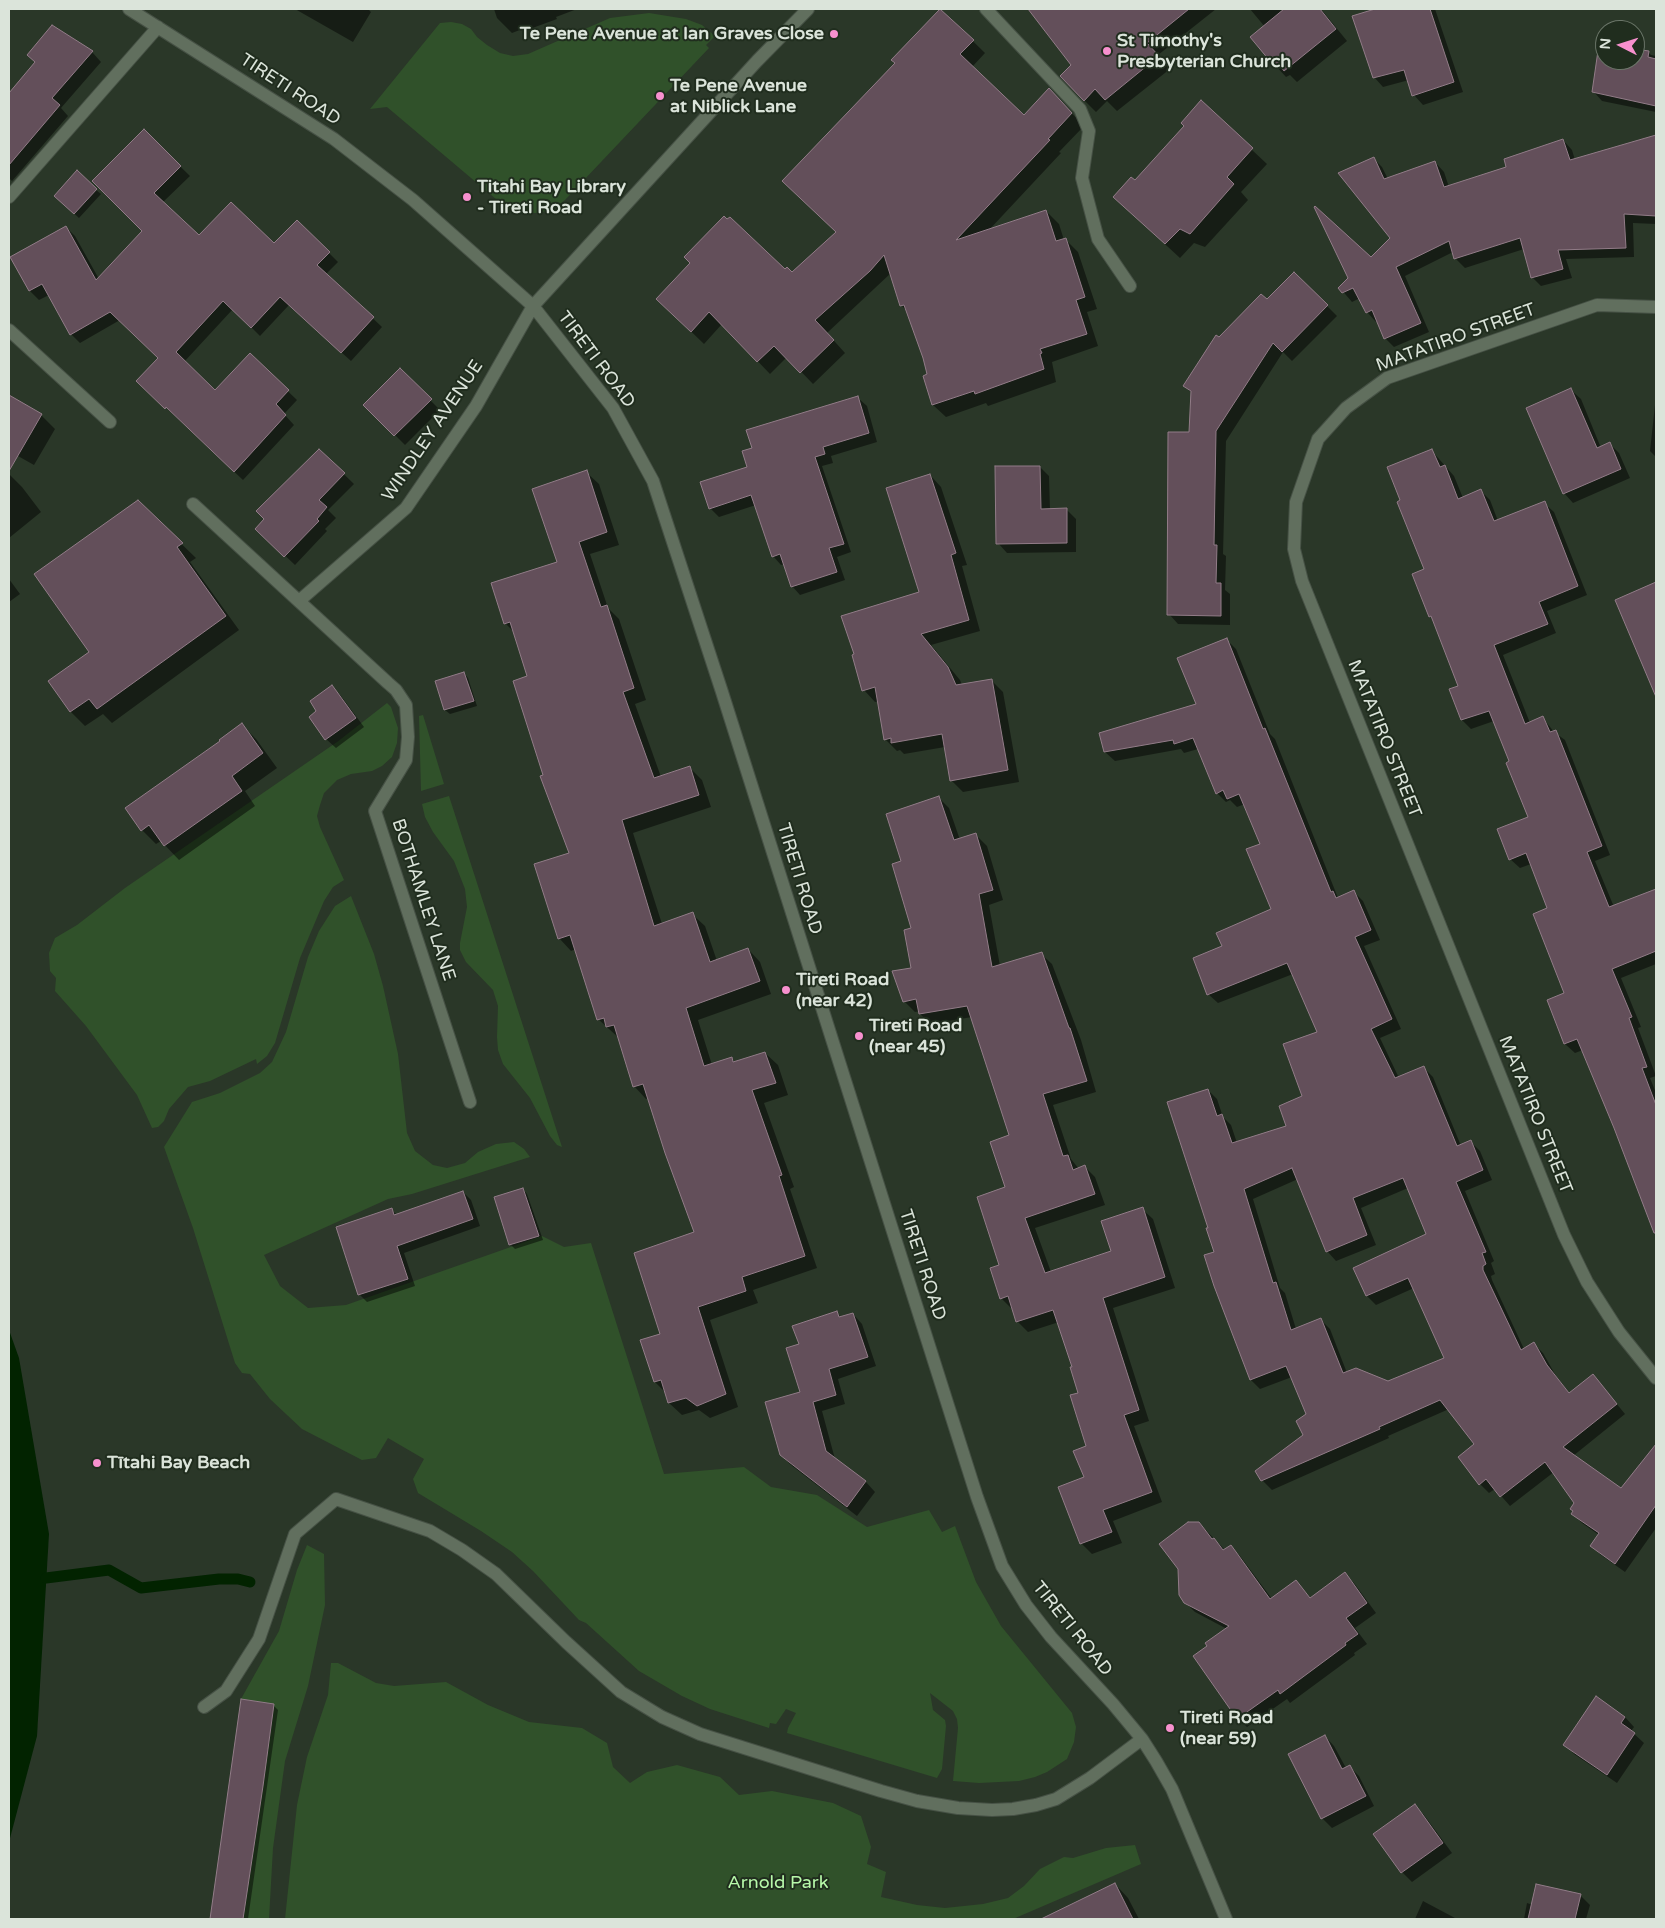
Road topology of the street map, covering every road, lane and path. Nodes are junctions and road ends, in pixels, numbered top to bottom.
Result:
1 (129, 9) edge
2 (808, 9) edge
3 (986, 9) edge
4 (158, 27) junction
5 (9, 197) edge
6 (1130, 286) dead end
7 (533, 306) junction
8 (1656, 307) edge
9 (9, 330) edge
10 (110, 422) dead end
11 (192, 504) dead end
12 (299, 601) junction
13 (470, 1102) dead end
14 (1656, 1378) edge
15 (204, 1707) dead end
16 (1142, 1739) junction
17 (1226, 1919) edge

1 - 4 street, TIRETI ROAD
2 - 7 street, WINDLEY AVENUE
3 - 6 street
4 - 5 street
4 - 7 street, TIRETI ROAD
7 - 12 street, WINDLEY AVENUE
7 - 16 street, TIRETI ROAD
8 - 14 street, MATATIRO STREET
9 - 10 street
11 - 12 street, BOTHAMLEY LANE
12 - 13 street, BOTHAMLEY LANE
15 - 16 street
16 - 17 street, TIRETI ROAD

